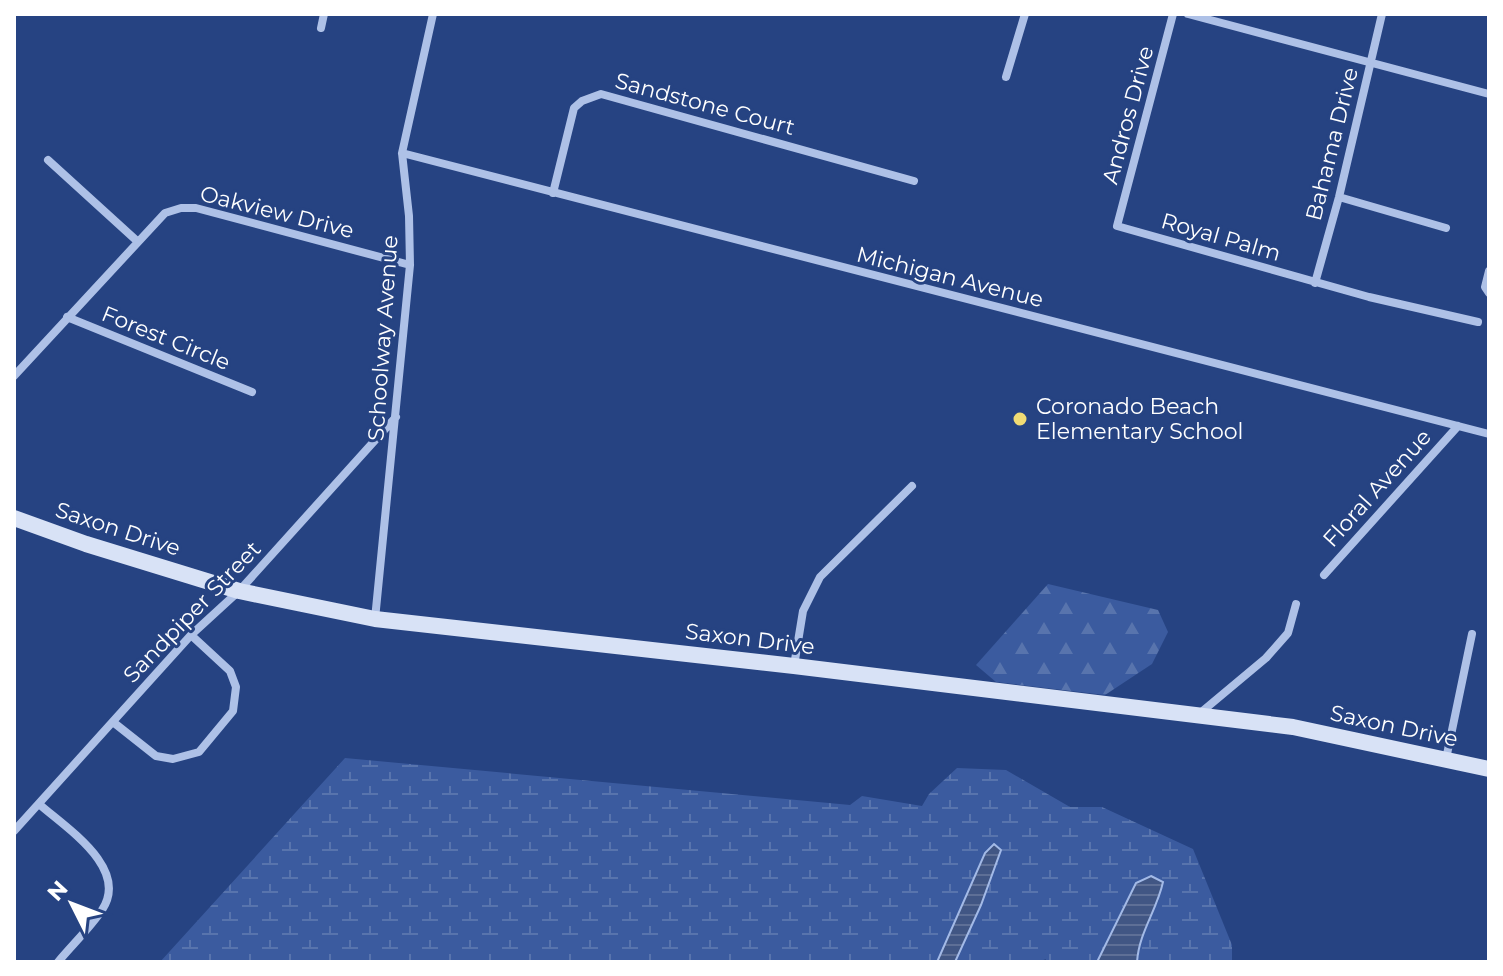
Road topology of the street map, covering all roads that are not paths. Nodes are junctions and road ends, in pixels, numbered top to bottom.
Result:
1 (324, 14) edge
2 (433, 14) edge
3 (1025, 14) edge
4 (1173, 14) edge
5 (1188, 14) edge
6 (1382, 14) edge
7 (321, 28) dead end
8 (1370, 62) junction
9 (1006, 77) dead end
10 (1489, 94) edge
11 (402, 153) junction
12 (48, 160) dead end
13 (914, 181) dead end
14 (553, 193) junction
15 (1339, 197) junction
16 (1117, 226) joint
17 (1446, 228) dead end
18 (137, 241) junction
19 (410, 265) junction
20 (1489, 271) edge
21 (1315, 283) junction
22 (1489, 293) edge
23 (67, 317) junction
24 (1478, 322) dead end
25 (14, 376) edge
26 (252, 392) dead end
27 (396, 417) junction
28 (1458, 426) junction
29 (1489, 434) edge
30 (912, 486) dead end
31 (14, 518) edge
32 (1324, 575) dead end
33 (239, 591) junction
34 (1296, 604) dead end
35 (375, 619) junction
36 (1472, 634) dead end
37 (191, 635) junction
38 (794, 666) junction
39 (1198, 715) junction
40 (113, 722) junction
41 (1446, 760) junction
42 (1489, 769) edge
43 (39, 804) junction
44 (14, 831) edge
45 (58, 962) edge

1 - 7 street
2 - 11 street, Schoolway Avenue
3 - 9 street
4 - 16 street, Andros Drive
5 - 8 street
6 - 8 street, Bahama Drive
8 - 10 street
8 - 15 street, Bahama Drive
11 - 14 street, Michigan Avenue
11 - 19 street, Schoolway Avenue
12 - 18 street
13 - 14 street, Sandstone Court
14 - 28 street, Michigan Avenue
15 - 17 street
15 - 21 street, Bahama Drive
16 - 21 street, Royal Palm
18 - 19 street, Oakview Drive
18 - 23 street, Oakview Drive
19 - 27 street, Schoolway Avenue
20 - 22 street
21 - 24 street, Royal Palm
23 - 25 street, Oakview Drive
23 - 26 street, Forest Circle
27 - 33 street, Sandpiper Street
27 - 35 street, Schoolway Avenue
28 - 29 street, Michigan Avenue
28 - 32 street, Floral Avenue
30 - 38 street
31 - 33 street, Saxon Drive
33 - 35 street, Saxon Drive
33 - 37 street, Sandpiper Street
34 - 39 street
35 - 38 street, Saxon Drive
36 - 41 street
37 - 40 street, Sandpiper Street
37 - 40 street
38 - 39 street, Saxon Drive
39 - 41 street, Saxon Drive
40 - 43 street, Sandpiper Street
41 - 42 street, Saxon Drive
43 - 44 street, Sandpiper Street
43 - 45 street

